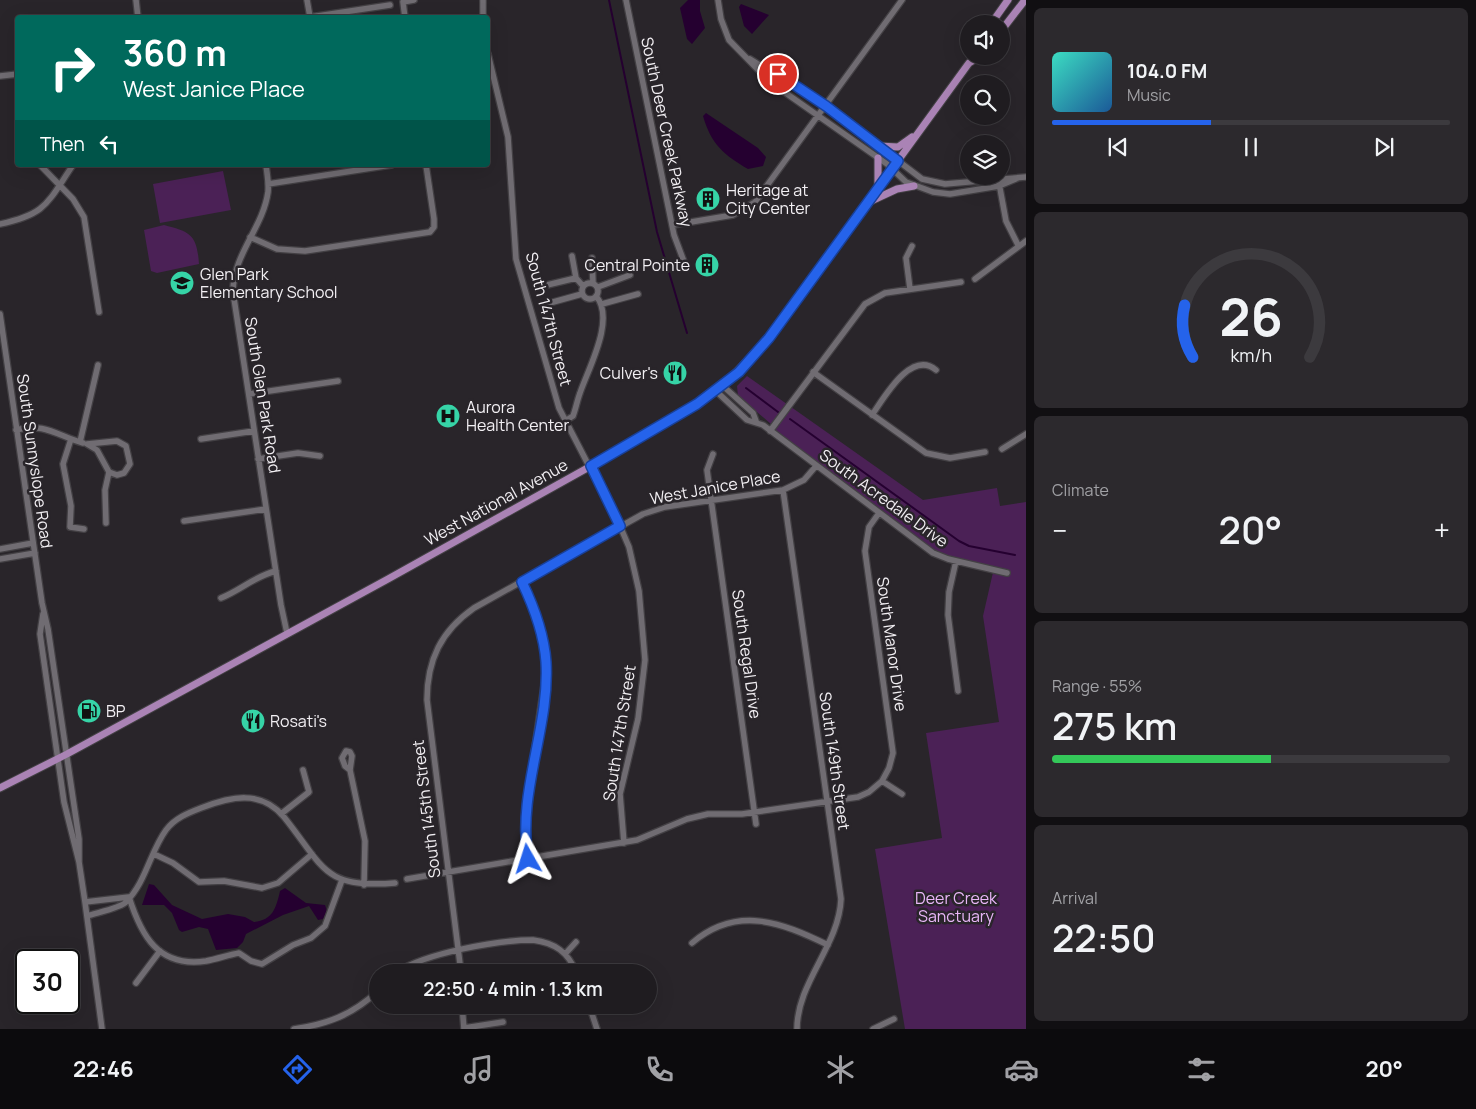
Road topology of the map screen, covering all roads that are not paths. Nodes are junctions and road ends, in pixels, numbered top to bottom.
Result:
1 (136, 0) edge
2 (307, 0) edge
3 (414, 0) edge
4 (483, 0) edge
5 (626, 0) edge
6 (718, 0) edge
7 (902, 0) edge
8 (1008, 0) edge
9 (1025, 0) edge
10 (390, 5) dead end
11 (138, 15) edge
12 (307, 15) edge
13 (321, 15) edge
14 (405, 15) edge
15 (483, 15) edge
16 (997, 15) edge
17 (1010, 19) edge
18 (744, 55) junction
19 (490, 62) edge
20 (966, 65) edge
21 (15, 74) edge
22 (0, 76) edge
23 (826, 106) junction
24 (818, 118) junction
25 (922, 128) junction
26 (878, 146) junction
27 (878, 158) junction
28 (898, 161) junction
29 (42, 167) edge
30 (72, 167) edge
31 (266, 167) edge
32 (378, 167) edge
33 (426, 167) edge
34 (892, 168) junction
35 (1026, 177) edge
36 (1010, 178) edge
37 (1018, 178) junction
38 (960, 183) edge
39 (60, 184) junction
40 (268, 184) junction
41 (914, 186) junction
42 (999, 186) junction
43 (878, 189) junction
44 (869, 203) junction
45 (0, 224) edge
46 (673, 225) junction
47 (250, 237) junction
48 (1026, 241) edge
49 (1018, 245) junction
50 (912, 246) dead end
51 (572, 256) dead end
52 (592, 258) dead end
53 (686, 267) dead end
54 (630, 275) dead end
55 (576, 278) junction
56 (975, 278) dead end
57 (961, 282) dead end
58 (595, 285) junction
59 (543, 286) dead end
60 (583, 286) junction
61 (910, 289) junction
62 (582, 294) junction
63 (638, 294) dead end
64 (596, 296) junction
65 (546, 304) dead end
66 (602, 304) junction
67 (99, 312) dead end
68 (0, 314) edge
69 (98, 366) dead end
70 (936, 370) dead end
71 (813, 372) junction
72 (338, 381) dead end
73 (724, 386) junction
74 (716, 391) junction
75 (249, 394) junction
76 (872, 415) junction
77 (565, 421) junction
78 (756, 421) junction
79 (16, 430) junction
80 (254, 430) junction
81 (770, 431) junction
82 (1026, 434) edge
83 (71, 439) junction
84 (201, 439) dead end
85 (80, 442) junction
86 (88, 444) junction
87 (1002, 449) dead end
88 (985, 452) dead end
89 (713, 454) dead end
90 (320, 456) dead end
91 (258, 459) junction
92 (591, 466) junction
93 (816, 466) junction
94 (109, 472) junction
95 (783, 490) junction
96 (711, 500) junction
97 (266, 508) junction
98 (879, 513) junction
99 (184, 521) dead end
100 (106, 523) dead end
101 (620, 526) junction
102 (84, 529) dead end
103 (33, 543) junction
104 (0, 549) edge
105 (35, 553) junction
106 (0, 559) edge
107 (956, 561) junction
108 (276, 571) junction
109 (1007, 573) dead end
110 (522, 582) junction
111 (221, 598) dead end
112 (43, 612) junction
113 (287, 633) junction
114 (440, 643) joint
115 (958, 691) dead end
116 (67, 754) junction
117 (59, 758) junction
118 (303, 770) dead end
119 (350, 770) dead end
120 (882, 780) junction
121 (0, 788) edge
122 (902, 794) dead end
123 (828, 802) junction
124 (755, 812) junction
125 (281, 814) junction
126 (756, 824) dead end
127 (624, 843) junction
128 (154, 854) junction
129 (312, 854) junction
130 (528, 859) junction
131 (79, 862) junction
132 (448, 873) junction
133 (407, 879) dead end
134 (342, 880) junction
135 (395, 883) dead end
136 (364, 885) junction
137 (129, 897) junction
138 (85, 902) junction
139 (87, 916) junction
140 (576, 942) dead end
141 (692, 944) dead end
142 (828, 945) junction
143 (160, 951) junction
144 (459, 951) junction
145 (566, 953) junction
146 (412, 964) edge
147 (460, 964) edge
148 (572, 964) edge
149 (136, 983) dead end
150 (369, 999) edge
151 (463, 1014) edge
152 (592, 1014) edge
153 (894, 1019) dead end
154 (502, 1022) dead end
155 (102, 1029) edge
156 (294, 1029) edge
157 (464, 1029) edge
158 (597, 1029) edge
159 (797, 1029) edge
160 (873, 1029) edge

1 - 11 street
2 - 12 street
3 - 14 street
4 - 15 street
5 - 46 street, South Deer Creek Parkway
6 - 18 street
7 - 23 street
8 - 16 main road
9 - 17 main road
10 - 13 street
18 - 23 street
18 - 24 street
19 - 77 street, South 147th Street
20 - 25 main road, West National Avenue
21 - 22 street
23 - 24 street
23 - 26 street
24 - 27 street
24 - 46 street
25 - 26 main road
25 - 28 main road, West National Avenue
26 - 28 street
27 - 34 street
27 - 43 main road
28 - 34 main road, West National Avenue
28 - 38 street
29 - 39 street
30 - 39 street
31 - 40 street, South Glen Park Road
32 - 40 street
33 - 47 street
34 - 41 street
34 - 43 main road, West National Avenue
35 - 37 street
36 - 37 street
37 - 42 street
39 - 45 street
39 - 67 street
40 - 47 street, South Glen Park Road
41 - 42 street
41 - 44 main road
42 - 49 street
43 - 44 main road, West National Avenue
44 - 73 main road, West National Avenue
46 - 53 street, South Deer Creek Parkway
47 - 75 street, South Glen Park Road
48 - 49 street
49 - 56 street
50 - 61 street
51 - 55 street
52 - 58 street
54 - 58 street
55 - 59 street
55 - 60 street
57 - 61 street
58 - 60 street
58 - 64 street
60 - 62 street
61 - 71 street
62 - 64 street
62 - 65 street
63 - 66 street
64 - 66 street
66 - 77 street
68 - 79 street, South Sunnyslope Road
69 - 85 street
70 - 76 street
71 - 76 street
71 - 81 street
72 - 75 street
73 - 74 main road, West National Avenue
73 - 78 street, South Acredale Drive
74 - 78 street, South Acredale Drive
74 - 92 main road, West National Avenue
75 - 80 street, South Glen Park Road
76 - 88 street
77 - 92 street, South 147th Street
78 - 81 street, South Acredale Drive
79 - 83 street
79 - 103 street, South Sunnyslope Road
80 - 84 street
80 - 91 street, South Glen Park Road
81 - 93 street, South Acredale Drive
82 - 87 street
83 - 85 street
83 - 102 street
85 - 86 street
86 - 94 street
86 - 94 street
89 - 96 street, South Regal Drive
90 - 91 street
91 - 97 street, South Glen Park Road
92 - 101 street, South 147th Street
92 - 113 main road, West National Avenue
93 - 95 street, West Janice Place
93 - 98 street, South Acredale Drive
94 - 100 street
95 - 96 street, West Janice Place
95 - 123 street, South 149th Street
96 - 101 street, West Janice Place
96 - 124 street, South Regal Drive
97 - 99 street
97 - 108 street, South Glen Park Road
98 - 107 street, South Acredale Drive
98 - 120 street, South Manor Drive
101 - 110 street, West Janice Place
101 - 127 street, South 147th Street
103 - 104 street
103 - 105 street, South Sunnyslope Road
105 - 106 street
105 - 112 street, South Sunnyslope Road
107 - 109 street, South Acredale Drive
107 - 115 street
108 - 111 street
108 - 113 street, South Glen Park Road
110 - 114 street, West Janice Place
110 - 130 street
112 - 116 street, South Sunnyslope Road
112 - 117 street, South Sunnyslope Road
113 - 116 main road, West National Avenue
114 - 132 street, South 145th Street
116 - 117 main road, West National Avenue
116 - 131 street, South Sunnyslope Road
117 - 121 main road, West National Avenue
117 - 131 street, South Sunnyslope Road
118 - 125 street
119 - 136 street
120 - 122 street
120 - 123 street
123 - 124 street
123 - 142 street, South 149th Street
124 - 126 street, South Regal Drive
124 - 127 street
125 - 128 street
125 - 129 street
127 - 130 street
128 - 129 street
128 - 137 street
129 - 134 street
130 - 132 street
131 - 138 street, South Sunnyslope Road
132 - 133 street
132 - 144 street, South 145th Street
134 - 136 street
134 - 143 street
135 - 136 street
137 - 138 street
137 - 139 street
137 - 143 street
138 - 139 street, South Sunnyslope Road
139 - 155 street, South Sunnyslope Road
140 - 145 street
141 - 142 street
142 - 159 street, South 149th Street
143 - 149 street
144 - 145 street
144 - 146 street
144 - 147 street, South 145th Street
145 - 148 street
150 - 156 street
151 - 157 street
152 - 158 street
153 - 160 street
154 - 157 street

